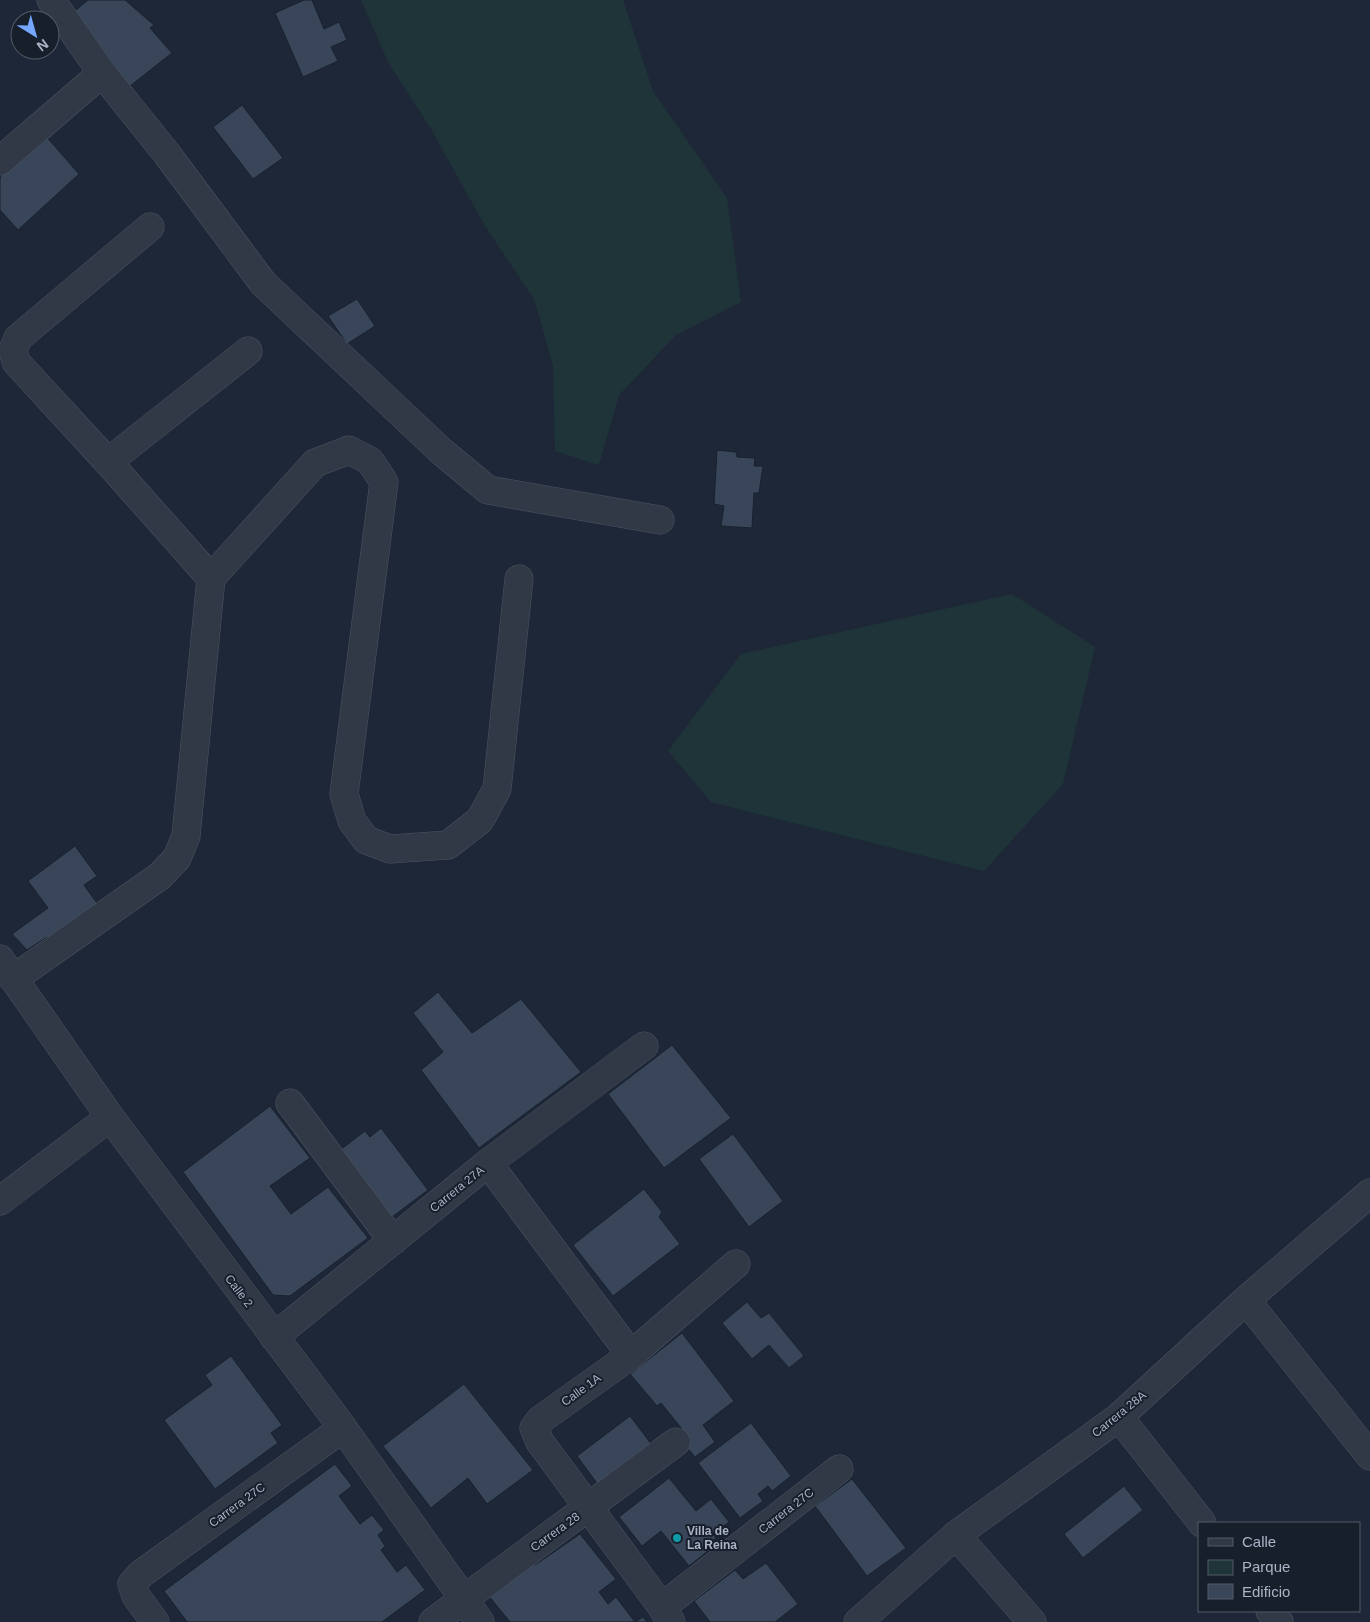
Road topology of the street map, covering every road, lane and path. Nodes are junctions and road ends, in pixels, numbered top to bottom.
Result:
1 (51, 0) edge
2 (102, 74) junction
3 (0, 161) edge
4 (150, 227) dead end
5 (248, 351) dead end
6 (108, 462) junction
7 (660, 520) dead end
8 (212, 578) junction
9 (520, 579) dead end
10 (7, 969) edge
11 (644, 1046) dead end
12 (290, 1103) dead end
13 (110, 1117) junction
14 (488, 1164) junction
15 (1368, 1198) edge
16 (0, 1201) edge
17 (393, 1241) junction
18 (736, 1264) dead end
19 (1246, 1300) junction
20 (274, 1337) junction
21 (631, 1354) junction
22 (1120, 1417) junction
23 (343, 1428) junction
24 (676, 1442) dead end
25 (1370, 1456) edge
26 (839, 1469) dead end
27 (588, 1508) junction
28 (1201, 1522) edge
29 (956, 1535) junction
30 (463, 1599) junction
31 (1271, 1612) edge
32 (667, 1615) edge
33 (861, 1621) edge
34 (155, 1622) edge
35 (433, 1622) edge
36 (480, 1622) edge
37 (1032, 1622) edge
38 (1279, 1622) edge

1 - 2 street
2 - 3 street
2 - 7 street
4 - 6 street
5 - 6 street
6 - 8 street
8 - 9 street
8 - 10 street
10 - 13 street, Calle 2
11 - 14 street, Carrera 27A
12 - 17 street
13 - 16 street
13 - 20 street, Calle 2
14 - 17 street, Carrera 27A
14 - 21 street
15 - 19 street, Carrera 28A
17 - 20 street, Carrera 27A
18 - 21 street
19 - 22 street, Carrera 28A
19 - 25 street
20 - 23 street, Calle 2
21 - 27 street, Calle 1A
22 - 28 street
22 - 29 street, Carrera 28A
23 - 30 street, Calle 2
23 - 34 street, Carrera 27C
24 - 27 street, Carrera 28
26 - 32 street, Carrera 27C
27 - 30 street, Carrera 28
27 - 32 street, Calle 1A
29 - 33 street, Carrera 28A
29 - 37 street
30 - 35 street, Carrera 28
30 - 36 street, Calle 2
31 - 38 street

